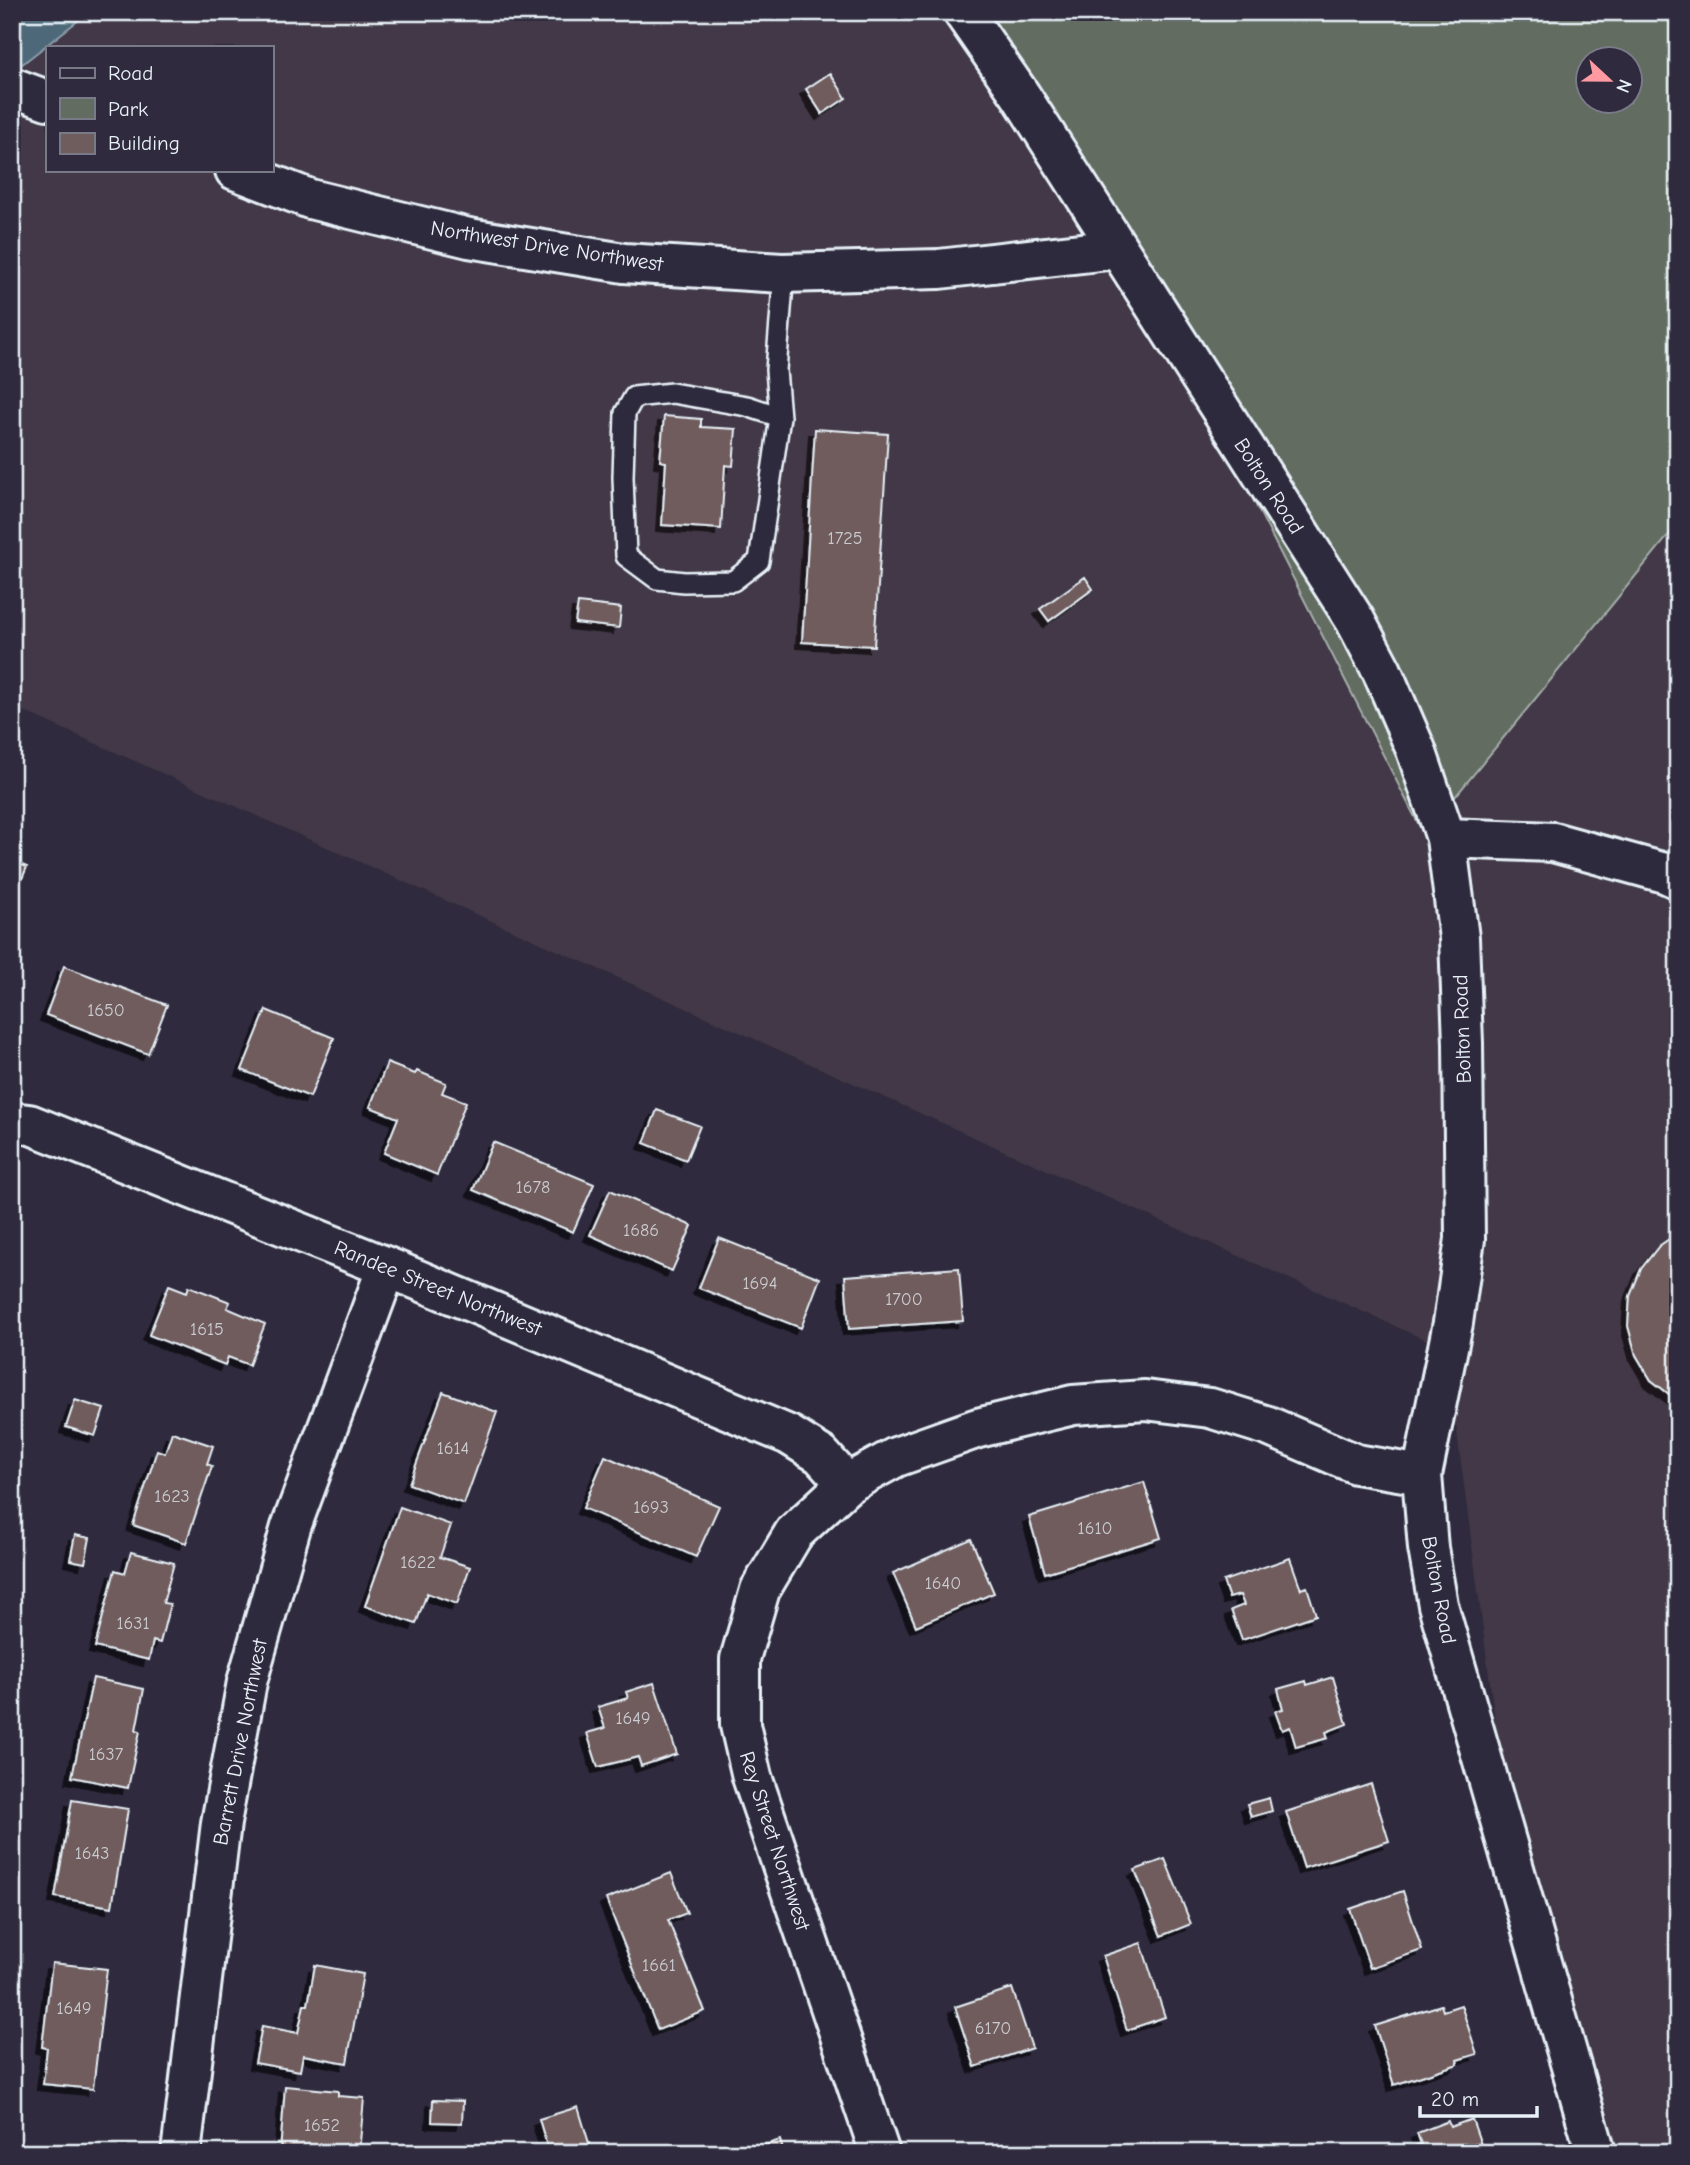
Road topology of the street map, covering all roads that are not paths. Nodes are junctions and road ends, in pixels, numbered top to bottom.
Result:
1 (963, 12) edge
2 (12, 87) edge
3 (46, 100) edge
4 (240, 172) edge
5 (1117, 249) junction
6 (784, 273) junction
7 (780, 417) junction
8 (1446, 838) junction
9 (1678, 879) edge
10 (12, 1122) edge
11 (387, 1267) junction
12 (1422, 1475) junction
13 (847, 1484) junction
14 (181, 2153) edge
15 (880, 2153) edge
16 (1596, 2153) edge

1 - 5 street, Bolton Road
2 - 3 street
4 - 6 street, Northwest Drive Northwest
5 - 6 street, Northwest Drive Northwest
5 - 8 street, Bolton Road
6 - 7 lane
7 - 7 lane
8 - 9 street
8 - 12 street, Bolton Road
10 - 11 street, Randee Street Northwest
11 - 13 street, Randee Street Northwest
11 - 14 street, Barrett Drive Northwest
12 - 13 street, Rey Street Northwest
12 - 16 street, Bolton Road
13 - 15 street, Rey Street Northwest

